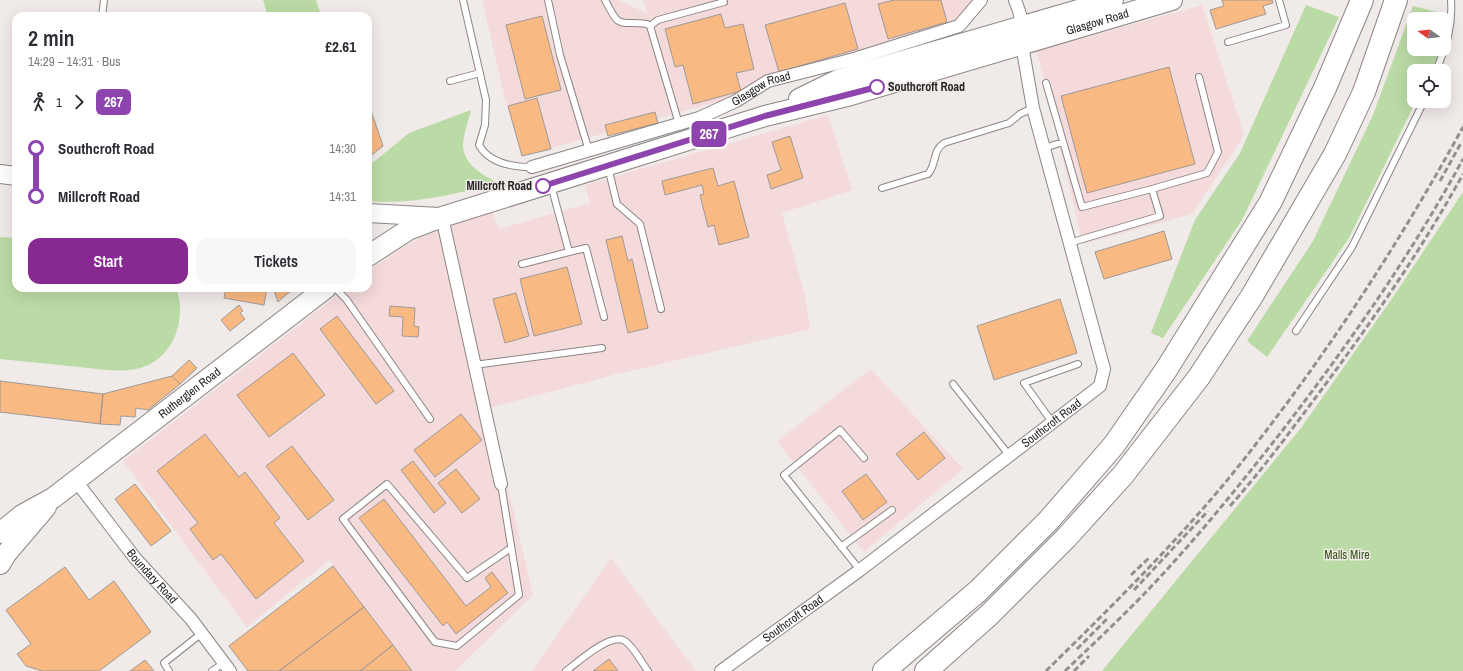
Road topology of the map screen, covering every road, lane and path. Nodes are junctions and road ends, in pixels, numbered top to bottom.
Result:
1 (104, 0) edge
2 (463, 0) edge
3 (548, 0) edge
4 (605, 0) edge
5 (981, 0) edge
6 (1015, 0) edge
7 (1113, 0) edge
8 (1172, 0) edge
9 (1279, 0) edge
10 (1362, 0) edge
11 (1396, 0) edge
12 (1451, 0) edge
13 (724, 2) dead end
14 (102, 12) edge
15 (650, 26) junction
16 (1022, 36) junction
17 (1228, 42) dead end
18 (1439, 64) edge
19 (480, 73) junction
20 (1199, 77) dead end
21 (450, 81) dead end
22 (1046, 83) dead end
23 (1033, 108) junction
24 (1421, 108) edge
25 (679, 124) junction
26 (1063, 142) junction
27 (1044, 148) junction
28 (589, 151) junction
29 (607, 166) junction
30 (532, 167) joint
31 (0, 174) edge
32 (12, 176) edge
33 (550, 183) junction
34 (882, 188) dead end
35 (1152, 189) junction
36 (372, 214) edge
37 (442, 217) junction
38 (1069, 243) junction
39 (569, 252) junction
40 (372, 253) edge
41 (522, 264) dead end
42 (321, 292) edge
43 (339, 292) edge
44 (661, 309) dead end
45 (604, 317) dead end
46 (1296, 331) dead end
47 (602, 348) dead end
48 (1078, 364) dead end
49 (474, 365) junction
50 (953, 384) dead end
51 (430, 419) dead end
52 (1052, 422) junction
53 (1009, 455) junction
54 (864, 458) dead end
55 (76, 481) junction
56 (500, 484) joint
57 (53, 498) junction
58 (892, 510) dead end
59 (25, 532) junction
60 (0, 533) edge
61 (0, 539) edge
62 (841, 547) junction
63 (511, 548) junction
64 (0, 564) edge
65 (860, 570) junction
66 (202, 633) junction
67 (227, 667) edge
68 (169, 671) edge
69 (212, 671) edge
70 (566, 671) edge
71 (648, 671) edge
72 (721, 671) edge
73 (884, 671) edge
74 (926, 671) edge

1 - 14 lane
2 - 19 lane
3 - 28 lane
4 - 15 lane
5 - 25 street, Glasgow Road
6 - 16 street
7 - 16 main road, Glasgow Road
8 - 16 main road, Glasgow Road
9 - 17 lane
10 - 73 highway
11 - 74 highway
12 - 18 lane
13 - 15 lane
15 - 25 lane
16 - 23 street, Southcroft Road
16 - 29 main road, Glasgow Road
19 - 21 lane
19 - 30 lane
20 - 35 lane
22 - 26 lane
23 - 27 street, Southcroft Road
23 - 34 lane
24 - 46 lane
25 - 28 street, Glasgow Road
26 - 27 lane
26 - 35 lane
27 - 38 street, Southcroft Road
28 - 30 street, Glasgow Road
29 - 33 main road, Glasgow Road
29 - 44 lane
31 - 32 street
33 - 37 main road, Glasgow Road
33 - 39 lane
35 - 38 lane
36 - 37 street, Glasgow Road
37 - 40 main road
37 - 49 street
38 - 52 street, Southcroft Road
39 - 41 lane
39 - 45 lane
42 - 55 main road, Rutherglen Road
43 - 51 lane
47 - 49 lane
48 - 52 lane
49 - 56 street
50 - 53 lane
52 - 53 street, Southcroft Road
53 - 65 street, Southcroft Road
54 - 62 lane
55 - 57 main road, Rutherglen Road
55 - 66 street, Boundary Road
56 - 63 lane
57 - 59 main road, Rutherglen Road
57 - 60 main road, Rutherglen Road
58 - 62 lane
59 - 61 main road
59 - 64 main road, Rutherglen Road
62 - 65 lane
63 - 63 lane
65 - 72 street, Southcroft Road
66 - 67 street, Boundary Road
66 - 68 lane
67 - 69 lane
70 - 71 lane

